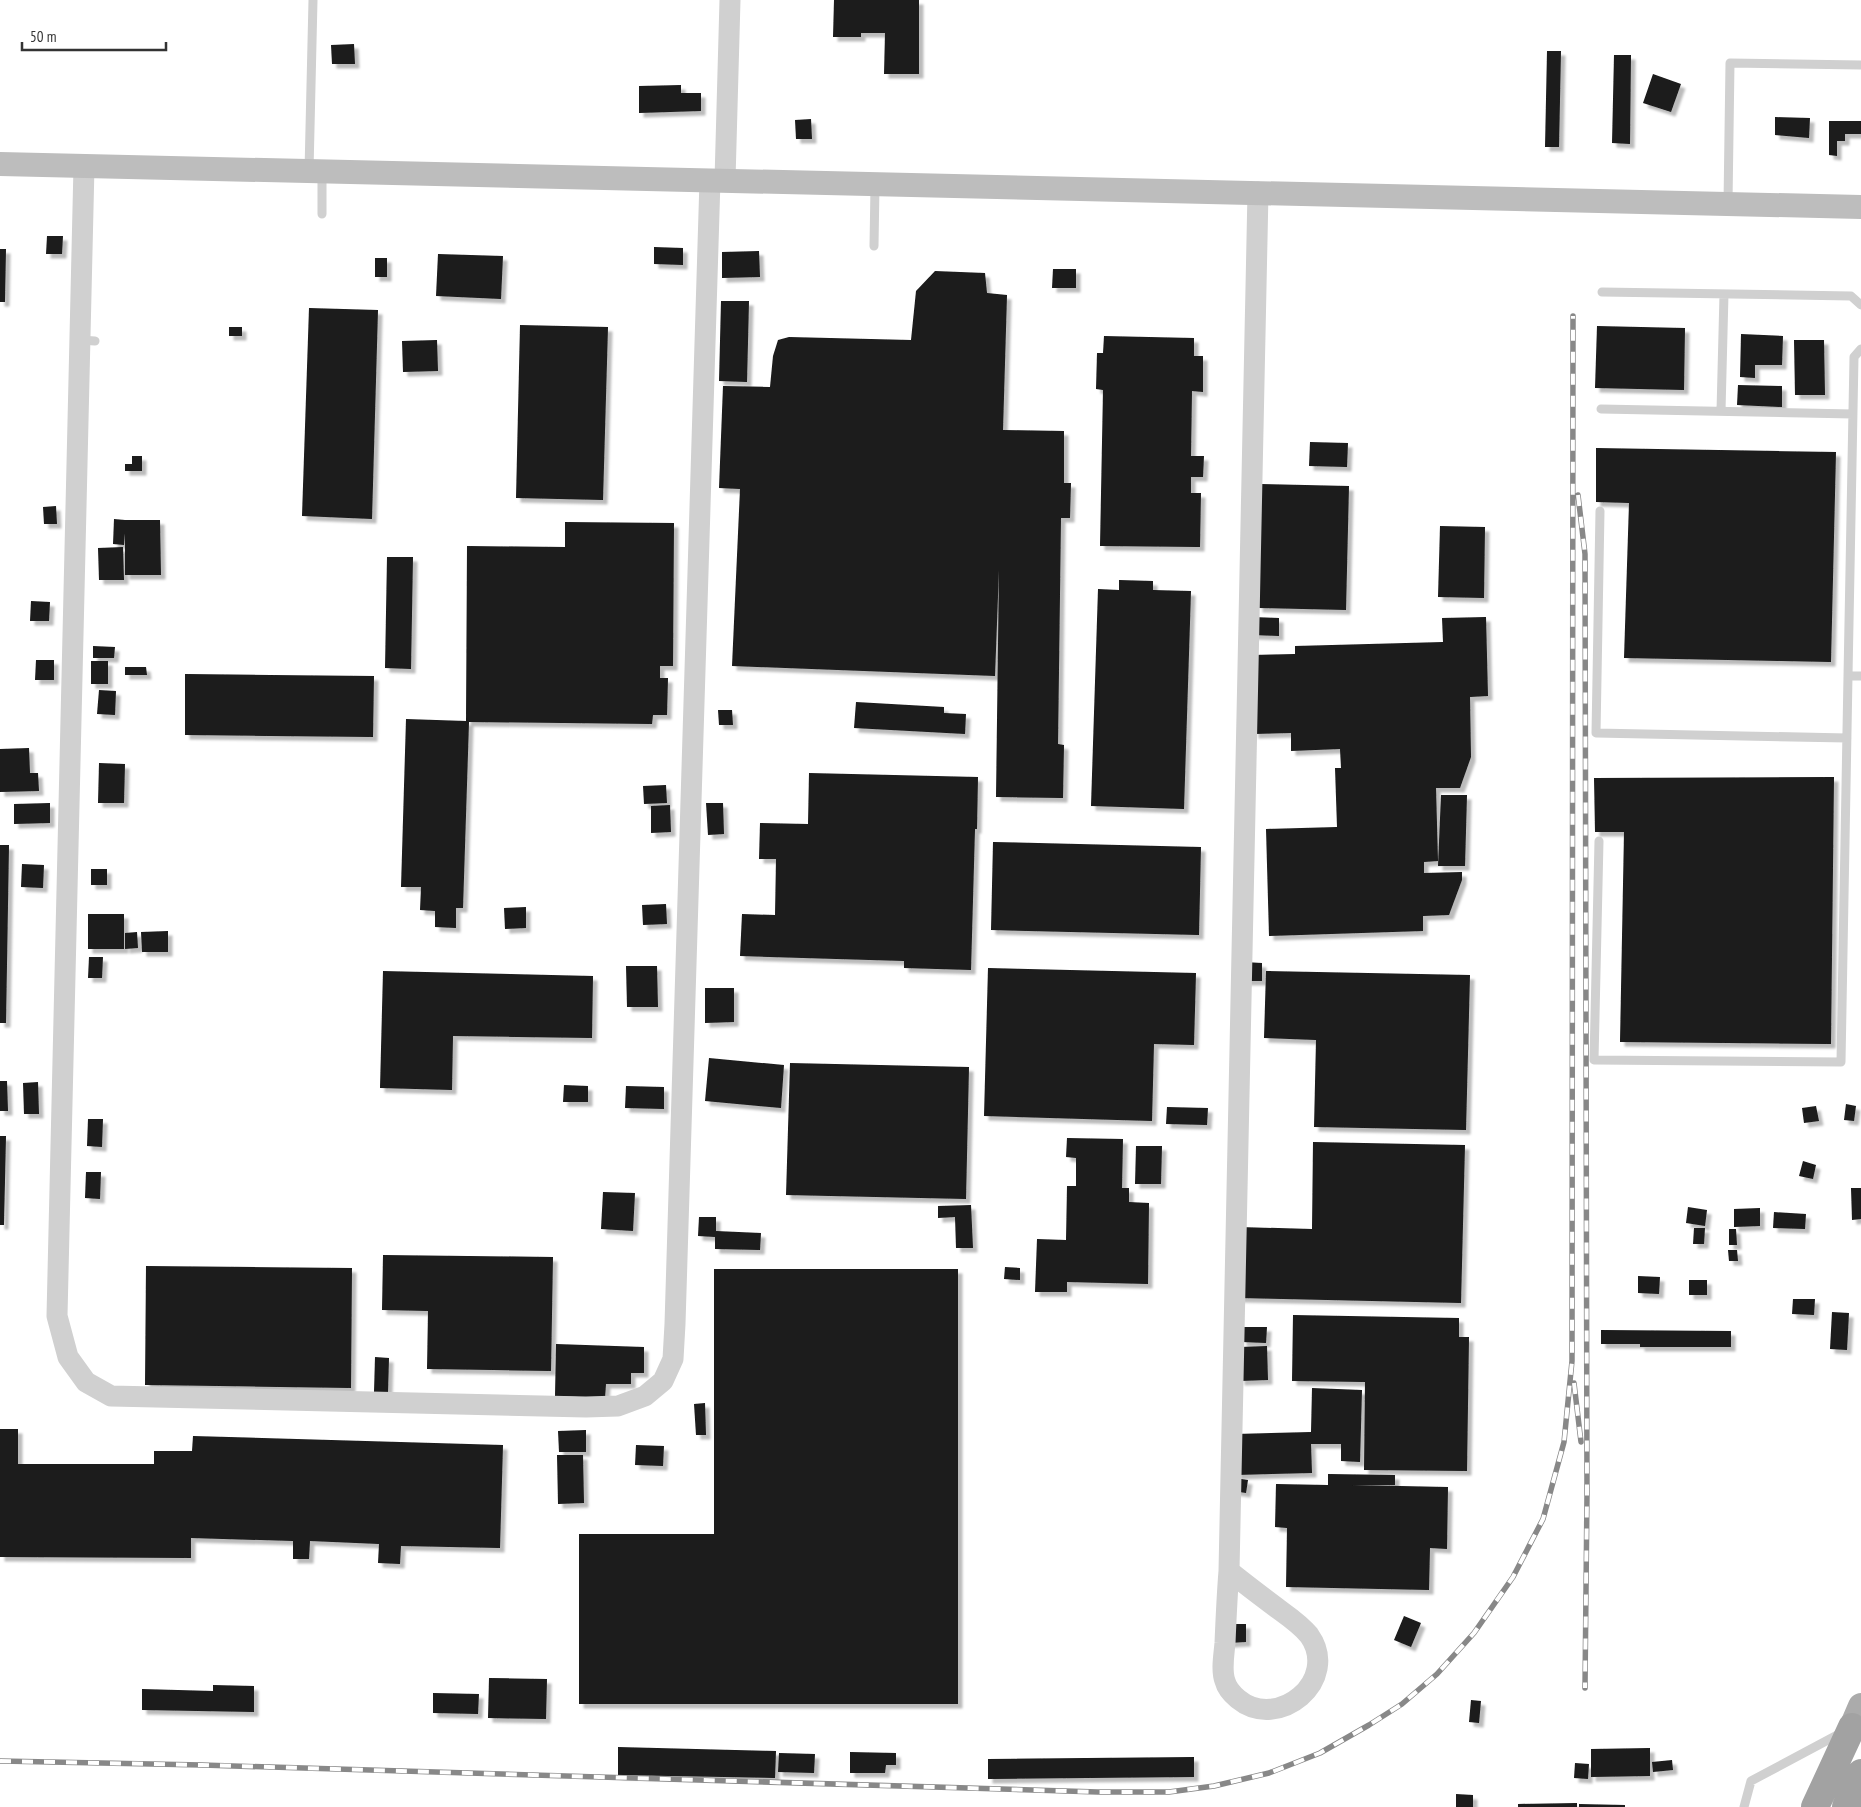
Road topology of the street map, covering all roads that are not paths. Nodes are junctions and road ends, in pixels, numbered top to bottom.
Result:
1 (313, 0) edge
2 (730, 0) edge
3 (1861, 65) edge
4 (0, 164) edge
5 (84, 166) junction
6 (315, 171) junction
7 (717, 180) junction
8 (876, 184) junction
9 (1258, 192) junction
10 (1728, 203) junction
11 (1861, 207) edge
12 (322, 214) dead end
13 (874, 246) dead end
14 (1602, 292) dead end
15 (1724, 294) junction
16 (1861, 306) edge
17 (1861, 349) edge
18 (1601, 409) dead end
19 (1721, 411) junction
20 (1853, 414) junction
21 (1600, 511) dead end
22 (1848, 676) junction
23 (1861, 676) edge
24 (1847, 738) junction
25 (1599, 841) dead end
26 (1229, 1571) junction
27 (1859, 1724) edge
28 (1744, 1807) edge
29 (1816, 1807) edge

1 - 6 lane
2 - 7 street
3 - 10 lane
4 - 5 main road
5 - 6 main road
5 - 7 street
6 - 7 main road
6 - 12 lane
7 - 8 main road
8 - 9 main road
8 - 13 lane
9 - 10 main road
9 - 26 street
10 - 11 main road
14 - 15 lane
15 - 16 lane
15 - 19 lane
17 - 20 lane
18 - 19 lane
19 - 20 lane
20 - 22 lane
21 - 24 lane
22 - 23 lane
22 - 24 lane
24 - 25 lane
26 - 26 street
27 - 28 lane
27 - 29 highway

